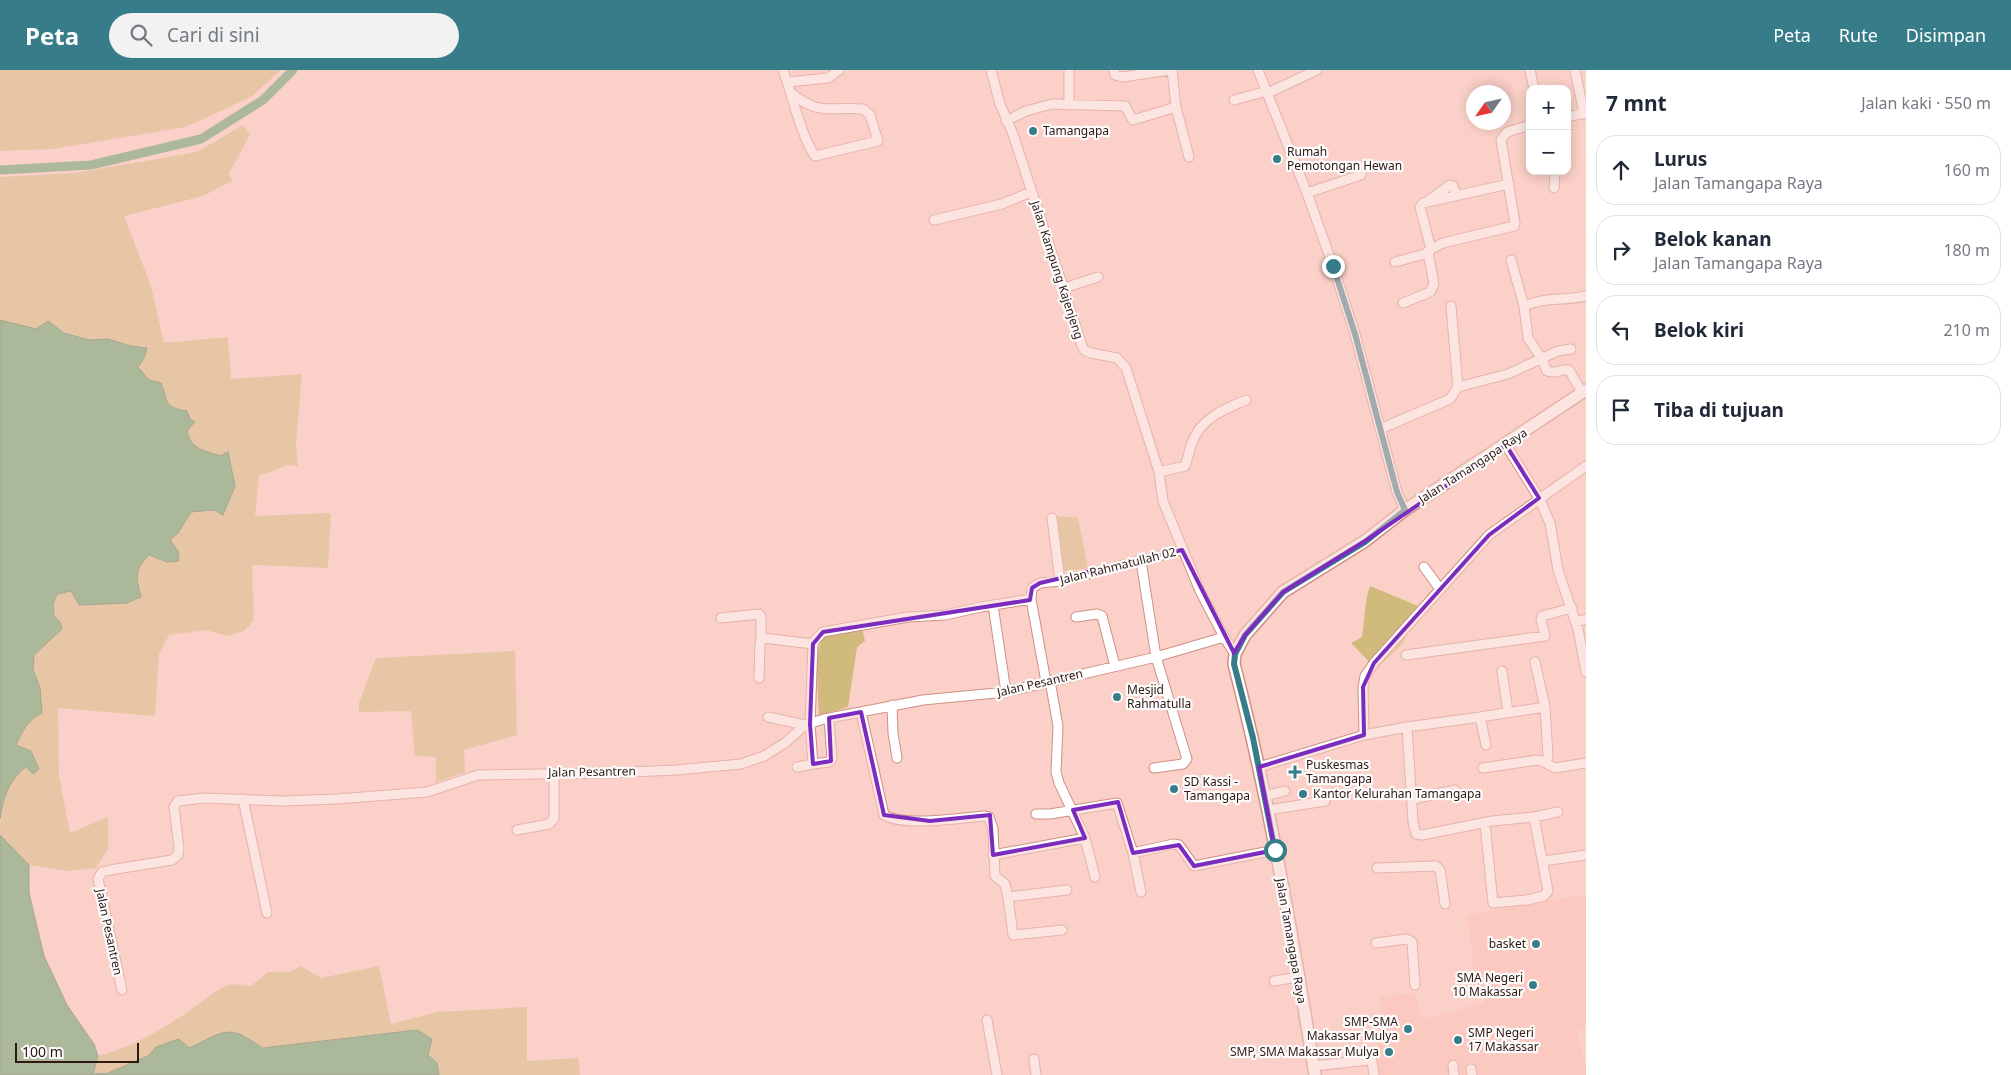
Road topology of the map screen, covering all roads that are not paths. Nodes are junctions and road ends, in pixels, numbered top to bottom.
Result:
1 (783, 70) edge
2 (839, 70) edge
3 (991, 70) edge
4 (1069, 70) edge
5 (1114, 70) edge
6 (1171, 70) edge
7 (1258, 70) edge
8 (1317, 70) edge
9 (1530, 70) edge
10 (1575, 70) edge
11 (788, 82) junction
12 (1533, 85) edge
13 (790, 92) junction
14 (1268, 92) junction
15 (1234, 100) dead end
16 (1069, 105) junction
17 (1176, 107) junction
18 (1585, 113) edge
19 (1571, 116) edge
20 (1006, 120) junction
21 (1526, 126) edge
22 (1189, 157) dead end
23 (1361, 175) dead end
24 (1555, 175) edge
25 (1509, 184) junction
26 (1554, 188) dead end
27 (1031, 192) junction
28 (1307, 193) junction
29 (934, 220) dead end
30 (1430, 250) junction
31 (1511, 260) dead end
32 (1395, 262) dead end
33 (1098, 277) dead end
34 (1064, 288) junction
35 (1586, 296) edge
36 (1403, 303) dead end
37 (1451, 306) dead end
38 (1524, 306) junction
39 (1571, 349) dead end
40 (1542, 358) junction
41 (1458, 387) junction
42 (1584, 391) edge
43 (1246, 400) dead end
44 (1380, 429) junction
45 (1506, 445) junction
46 (1586, 466) edge
47 (1159, 472) junction
48 (1539, 498) junction
49 (1405, 510) junction
50 (1052, 518) dead end
51 (1182, 550) junction
52 (1141, 561) junction
53 (1424, 567) dead end
54 (1060, 581) junction
55 (1440, 589) junction
56 (1031, 600) junction
57 (993, 605) junction
58 (1572, 608) junction
59 (1076, 617) dead end
60 (721, 618) dead end
61 (1586, 620) edge
62 (1576, 622) junction
63 (1224, 637) junction
64 (761, 639) junction
65 (813, 644) junction
66 (1235, 654) junction
67 (1406, 655) dead end
68 (1156, 657) junction
69 (1585, 658) edge
70 (1535, 662) dead end
71 (1115, 666) junction
72 (1502, 671) dead end
73 (1586, 672) edge
74 (759, 678) dead end
75 (1048, 682) junction
76 (1006, 692) junction
77 (892, 705) junction
78 (1545, 707) junction
79 (861, 712) junction
80 (1508, 712) junction
81 (1480, 716) junction
82 (768, 717) dead end
83 (829, 718) junction
84 (807, 724) junction
85 (1407, 727) junction
86 (1364, 735) junction
87 (1486, 745) dead end
88 (1548, 757) dead end
89 (897, 758) dead end
90 (1586, 763) edge
91 (813, 764) junction
92 (797, 766) dead end
93 (1259, 767) junction
94 (1154, 768) dead end
95 (1483, 768) dead end
96 (554, 773) junction
97 (1455, 790) dead end
98 (1285, 791) dead end
99 (1265, 796) junction
100 (243, 799) junction
101 (1413, 799) junction
102 (1325, 801) dead end
103 (1072, 810) junction
104 (1268, 810) junction
105 (1558, 812) dead end
106 (1036, 814) dead end
107 (1534, 817) junction
108 (1484, 823) junction
109 (517, 830) dead end
110 (1085, 838) junction
111 (1275, 850) junction
112 (1133, 853) junction
113 (993, 855) junction
114 (1586, 855) edge
115 (1543, 861) junction
116 (1376, 868) dead end
117 (1095, 877) dead end
118 (1068, 890) dead end
119 (1141, 892) dead end
120 (1008, 897) junction
121 (1445, 904) dead end
122 (267, 913) dead end
123 (1062, 930) dead end
124 (1376, 942) dead end
125 (1298, 977) junction
126 (1274, 981) dead end
127 (1415, 985) dead end
128 (122, 990) dead end
129 (987, 1020) dead end
130 (1034, 1059) dead end
131 (1453, 1065) dead end
132 (1314, 1070) edge
133 (997, 1075) edge
134 (1036, 1075) edge
135 (1374, 1075) edge
136 (1454, 1075) edge

1 - 11 street
2 - 11 street
3 - 20 street, Jalan Kampung Kajenjeng
4 - 16 street
5 - 6 street
6 - 17 street
7 - 14 street
8 - 14 street
9 - 12 street
10 - 18 street
11 - 13 street
13 - 13 street
14 - 15 street
14 - 28 street
16 - 17 street
16 - 20 street
17 - 22 street
18 - 19 street
20 - 27 street, Jalan Kampung Kajenjeng
21 - 25 street
23 - 28 street
24 - 26 street
25 - 30 street
25 - 30 street
27 - 29 street
27 - 34 street, Jalan Kampung Kajenjeng
28 - 44 street
30 - 32 street
30 - 36 street
31 - 38 street
33 - 34 street
34 - 47 street, Jalan Kampung Kajenjeng
35 - 38 street
37 - 41 street
38 - 40 street
39 - 40 street
40 - 41 street
40 - 42 street
41 - 44 street
42 - 45 main road, Jalan Tamangapa Raya
43 - 47 street
44 - 49 street
45 - 48 street
45 - 49 main road, Jalan Tamangapa Raya
46 - 48 street
47 - 51 street, Jalan Kampung Kajenjeng
48 - 55 street
48 - 58 street
49 - 66 main road, Jalan Tamangapa Raya
50 - 54 street
51 - 52 street, Jalan Rahmatullah 02
51 - 63 street, Jalan Kampung Kajenjeng
52 - 54 street, Jalan Rahmatullah 02
52 - 68 street
53 - 55 street
54 - 56 street, Jalan Rahmatullah 02
55 - 86 street
56 - 57 street
56 - 75 street
57 - 65 street
57 - 76 street
58 - 62 street
58 - 67 street
59 - 71 street
60 - 64 street
61 - 62 street
62 - 69 street
63 - 66 street
63 - 68 street, Jalan Pesantren
64 - 65 street
64 - 74 street
65 - 84 street
66 - 93 main road, Jalan Tamangapa Raya
68 - 71 street, Jalan Pesantren
68 - 94 street
69 - 73 street
70 - 78 street
71 - 75 street, Jalan Pesantren
72 - 80 street
75 - 76 street, Jalan Pesantren
75 - 103 street
76 - 77 street, Jalan Pesantren
77 - 79 street, Jalan Pesantren
77 - 89 street
78 - 80 street
78 - 88 street
79 - 83 street, Jalan Pesantren
79 - 113 street
80 - 81 street
81 - 85 street
81 - 87 street
82 - 84 street
83 - 84 street, Jalan Pesantren
83 - 91 street
84 - 91 street
84 - 96 street, Jalan Pesantren
85 - 86 street
85 - 101 street
86 - 93 street
90 - 95 street
91 - 92 street
93 - 99 main road, Jalan Tamangapa Raya
96 - 100 street, Jalan Pesantren
96 - 109 street
97 - 101 street
98 - 99 street
99 - 104 main road, Jalan Tamangapa Raya
100 - 122 street
100 - 128 street, Jalan Pesantren
101 - 108 street
102 - 104 street
103 - 106 street
103 - 110 street
103 - 112 street
104 - 111 main road, Jalan Tamangapa Raya
105 - 107 street
107 - 108 street
107 - 115 street
108 - 115 street
110 - 113 street
110 - 117 street
111 - 112 street
111 - 125 main road, Jalan Tamangapa Raya
112 - 119 street
113 - 120 street
114 - 115 street
116 - 121 street
118 - 120 street
120 - 123 street
124 - 127 street
125 - 126 street
125 - 132 main road, Jalan Tamangapa Raya
129 - 133 street
130 - 134 street
131 - 136 street
132 - 135 street

